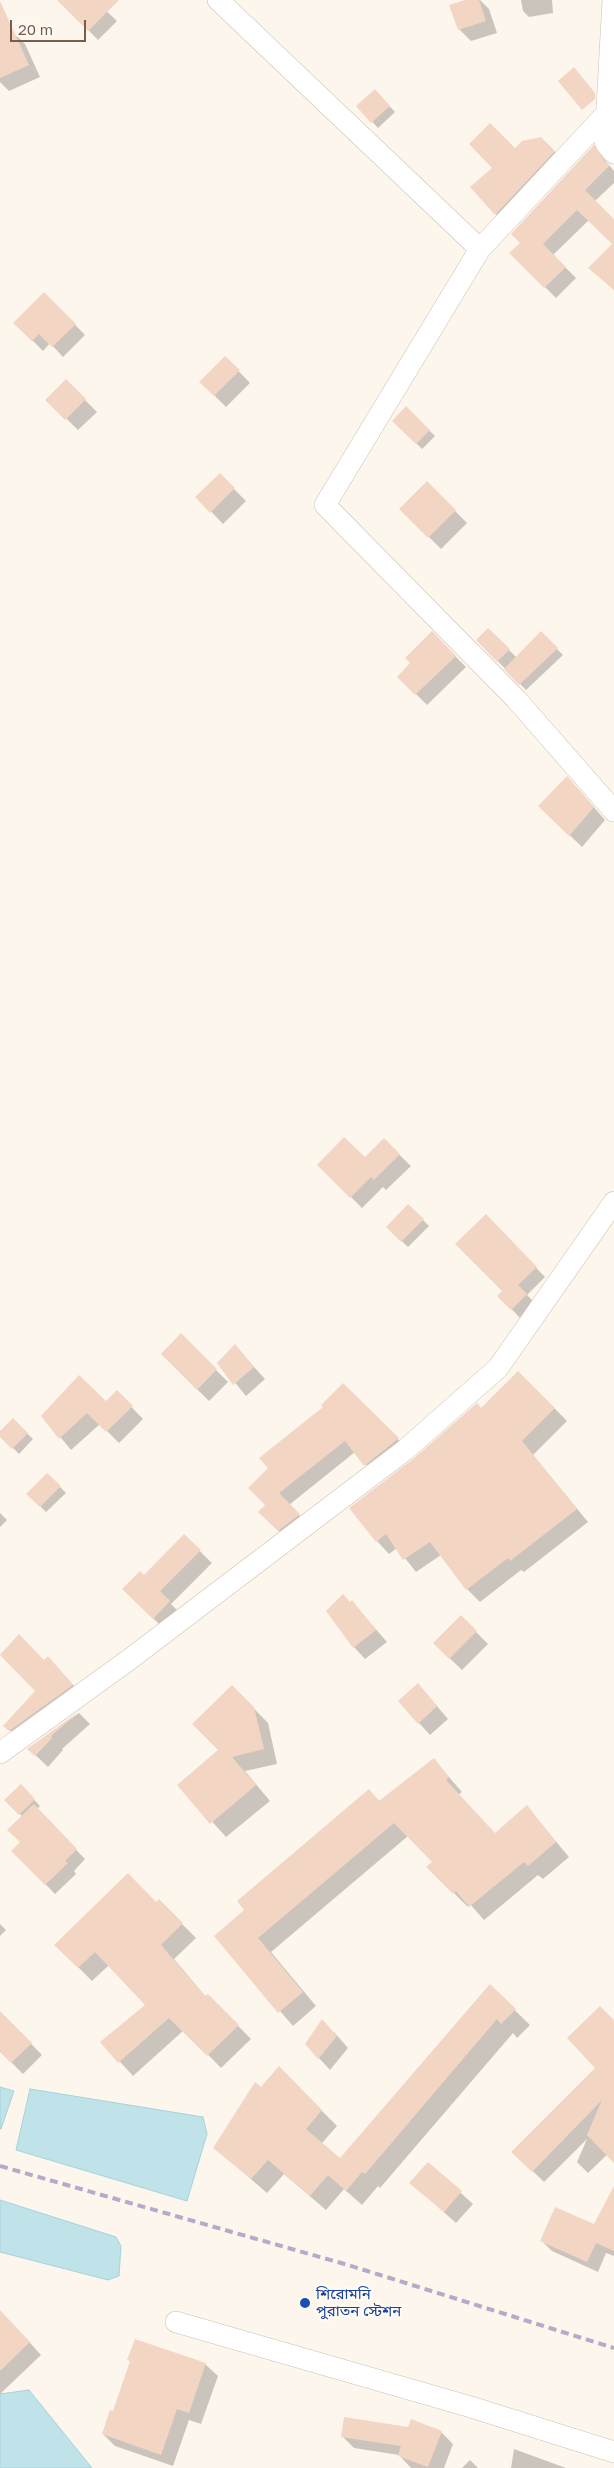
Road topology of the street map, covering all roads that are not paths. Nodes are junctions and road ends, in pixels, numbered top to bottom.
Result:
1 (218, 0) edge
2 (613, 0) edge
3 (606, 114) junction
4 (614, 153) edge
5 (480, 249) junction
6 (614, 811) edge
7 (614, 1202) edge
8 (0, 1753) edge
9 (176, 2322) dead end
10 (614, 2452) edge

1 - 5 street
2 - 3 street
3 - 4 street
3 - 5 street
5 - 6 street
7 - 8 street
9 - 10 street

